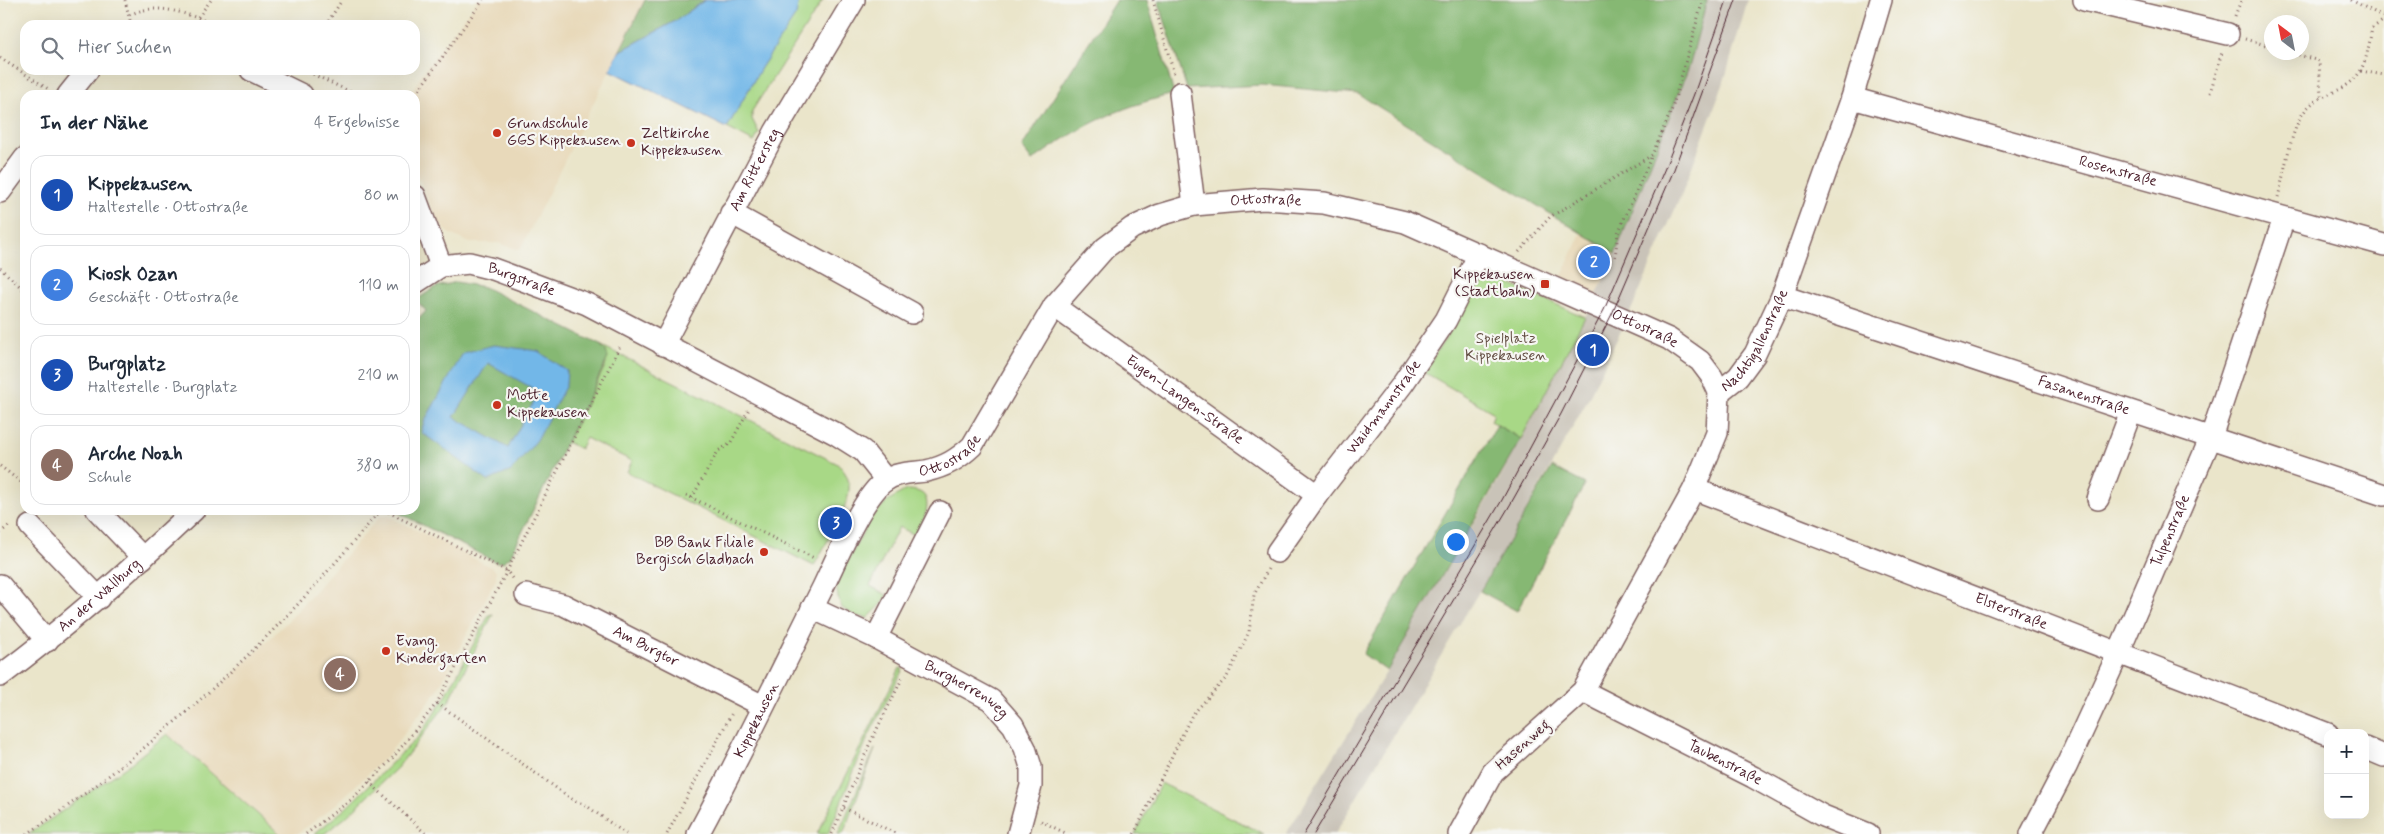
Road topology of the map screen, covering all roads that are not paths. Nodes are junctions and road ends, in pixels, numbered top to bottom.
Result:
1 (854, 0) edge
2 (1881, 0) edge
3 (2084, 0) edge
4 (2228, 34) road end
5 (84, 75) edge
6 (261, 75) edge
7 (72, 90) edge
8 (292, 90) edge
9 (1180, 93) road end
10 (1852, 98) junction
11 (20, 165) edge
12 (0, 192) edge
13 (1194, 205) junction
14 (420, 209) edge
15 (731, 212) junction
16 (2279, 216) junction
17 (2384, 245) edge
18 (1479, 254) junction
19 (441, 266) junction
20 (420, 281) edge
21 (1782, 296) junction
22 (1054, 306) junction
23 (912, 313) dead end
24 (662, 345) junction
25 (1719, 392) junction
26 (2131, 412) junction
27 (2211, 437) junction
28 (886, 480) junction
29 (1694, 489) junction
30 (1317, 495) junction
31 (2384, 495) edge
32 (2098, 499) dead end
33 (940, 512) dead end
34 (102, 515) edge
35 (186, 515) edge
36 (30, 526) dead end
37 (1278, 552) road end
38 (143, 558) junction
39 (0, 585) edge
40 (526, 595) road end
41 (99, 598) junction
42 (812, 608) junction
43 (876, 638) junction
44 (47, 641) junction
45 (2118, 654) junction
46 (0, 676) edge
47 (1583, 691) junction
48 (763, 706) junction
49 (2324, 732) edge
50 (2369, 750) edge
51 (2384, 756) edge
52 (698, 834) edge
53 (1018, 834) edge
54 (1459, 834) edge
55 (1868, 834) edge
56 (2031, 834) edge

1 - 15 street, Am Rittersteg
2 - 10 street, Nachtigallenstraße
3 - 4 street
5 - 7 street
6 - 8 street
9 - 13 street
10 - 16 street, Rosenstraße
10 - 21 street, Nachtigallenstraße
11 - 12 street
13 - 18 street, Ottostraße
13 - 22 street, Ottostraße
14 - 19 street
15 - 23 street
15 - 24 street, Am Rittersteg
16 - 17 street, Rosenstraße
16 - 27 street, Tulpenstraße
18 - 25 street, Ottostraße
18 - 30 street, Waidmannstraße
19 - 20 street
19 - 24 street, Burgstraße
21 - 25 street, Nachtigallenstraße
21 - 26 street, Fasanenstraße
22 - 28 street, Ottostraße
22 - 30 street, Eugen-Langen-Straße
24 - 28 street, Burgstraße
25 - 29 street, Nachtigallenstraße
26 - 27 street, Fasanenstraße
26 - 32 street
27 - 31 street, Fasanenstraße
27 - 45 street, Tulpenstraße
28 - 42 street, Kippekausen
29 - 45 street, Elsterstraße
29 - 47 street, Nachtigallenstraße
30 - 37 street, Waidmannstraße
33 - 43 street
34 - 38 street
35 - 38 street, An der Wallburg
36 - 41 street
38 - 41 street, An der Wallburg
39 - 44 street
40 - 48 street, Am Burgtor
41 - 44 street, An der Wallburg
42 - 43 street, Burgherrenweg
42 - 48 street, Kippekausen
43 - 53 street, Burgherrenweg
44 - 46 street, An der Wallburg
45 - 49 street, Elsterstraße
45 - 56 street, Tulpenstraße
47 - 54 street, Hasenweg
47 - 55 street, Taubenstraße
48 - 52 street, Kippekausen
50 - 51 street

